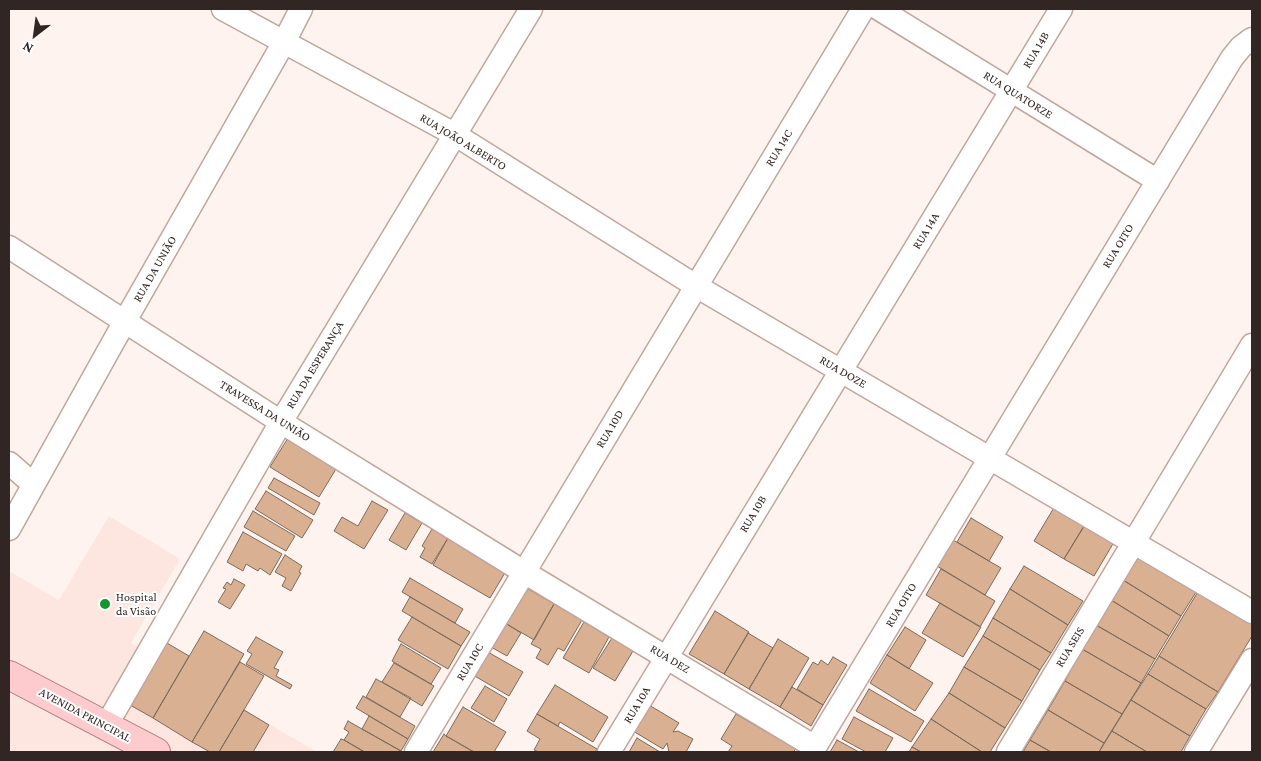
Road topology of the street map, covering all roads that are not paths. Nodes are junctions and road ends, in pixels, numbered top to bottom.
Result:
1 (223, 9) edge
2 (301, 9) edge
3 (531, 9) edge
4 (863, 9) edge
5 (879, 9) edge
6 (1061, 9) edge
7 (1252, 39) edge
8 (284, 42) junction
9 (1011, 91) junction
10 (454, 134) junction
11 (1158, 181) junction
12 (9, 247) edge
13 (696, 286) junction
14 (125, 321) junction
15 (1252, 344) edge
16 (840, 371) junction
17 (281, 422) junction
18 (990, 458) junction
19 (9, 463) edge
20 (33, 484) junction
21 (9, 529) edge
22 (1133, 542) junction
23 (524, 572) junction
24 (1252, 612) edge
25 (666, 657) junction
26 (1252, 660) edge
27 (11, 676) edge
28 (106, 726) junction
29 (814, 750) edge
30 (113, 752) edge
31 (156, 752) edge
32 (416, 752) edge
33 (609, 752) edge
34 (1008, 752) edge
35 (1196, 752) edge

1 - 8 street, RUA JOÃO ALBERTO
2 - 8 street, RUA DA UNIÃO
3 - 10 street, RUA DA ESPERANÇA
4 - 13 street, RUA 14C
5 - 9 street, RUA QUATORZE
6 - 9 street, RUA 14B
7 - 11 street, RUA OITO
8 - 10 street, RUA JOÃO ALBERTO
8 - 14 street, RUA DA UNIÃO
9 - 11 street, RUA QUATORZE
9 - 16 street, RUA 14A
10 - 13 street, RUA JOÃO ALBERTO
10 - 17 street, RUA DA ESPERANÇA
11 - 18 street, RUA OITO
12 - 14 street, TRAVESSA DA UNIÃO
13 - 16 street, RUA DOZE
13 - 23 street, RUA 10D
14 - 17 street, TRAVESSA DA UNIÃO
14 - 20 street, RUA DA UNIÃO
15 - 22 street, RUA SEIS
16 - 18 street, RUA DOZE
16 - 25 street, RUA 10B
17 - 23 street, TRAVESSA DA UNIÃO
17 - 28 street, RUA DA ESPERANÇA
18 - 22 street
18 - 29 street, RUA OITO
19 - 20 street
20 - 21 street, RUA DA UNIÃO
22 - 24 street
22 - 34 street, RUA SEIS
23 - 25 street, RUA DEZ
23 - 32 street, RUA 10C
25 - 29 street, RUA DEZ
25 - 33 street, RUA 10A
26 - 35 street
27 - 28 main road, AVENIDA PRINCIPAL
27 - 30 main road, AVENIDA PRINCIPAL
28 - 31 main road, AVENIDA PRINCIPAL

